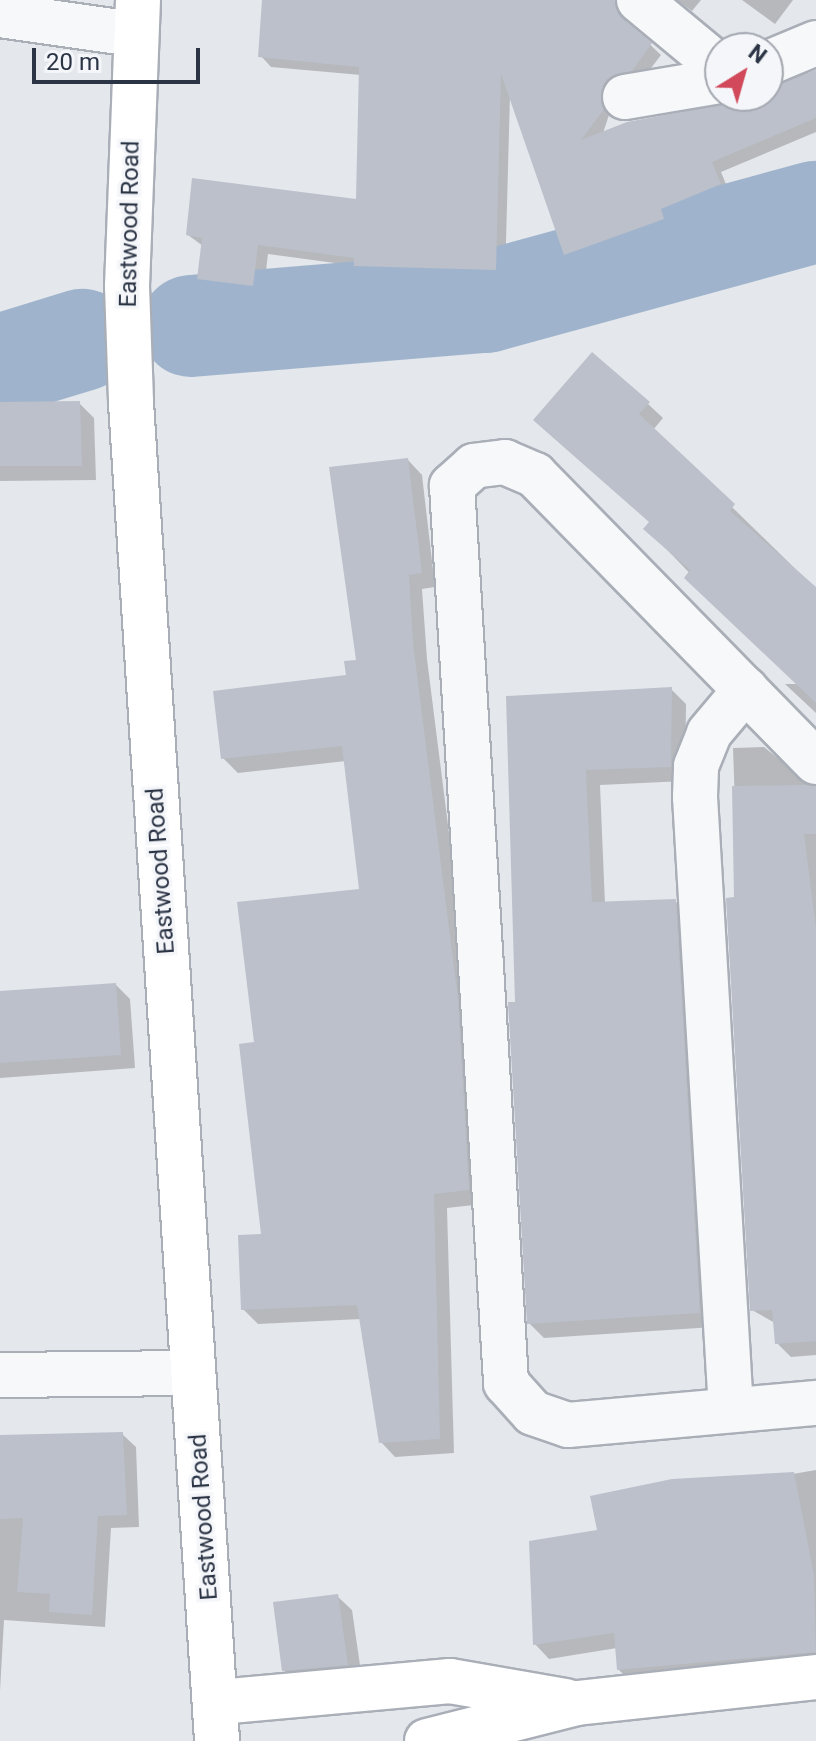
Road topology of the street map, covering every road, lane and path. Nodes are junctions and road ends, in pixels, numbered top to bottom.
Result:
1 (639, 0) edge
2 (0, 15) edge
3 (136, 17) edge
4 (816, 43) edge
5 (704, 54) edge
6 (784, 56) edge
7 (704, 84) edge
8 (625, 97) dead end
9 (746, 689) junction
10 (816, 762) edge
11 (193, 1373) junction
12 (0, 1375) edge
13 (816, 1403) edge
14 (731, 1410) junction
15 (816, 1677) edge
16 (577, 1703) junction
17 (218, 1722) edge
18 (427, 1741) edge

1 - 5 street
2 - 3 street
3 - 11 main road, Eastwood Road
4 - 6 street
7 - 8 street
9 - 10 street
9 - 14 street
9 - 14 street
11 - 12 street
11 - 17 main road, Eastwood Road
13 - 14 street
15 - 16 main road
16 - 17 main road
16 - 18 main road

